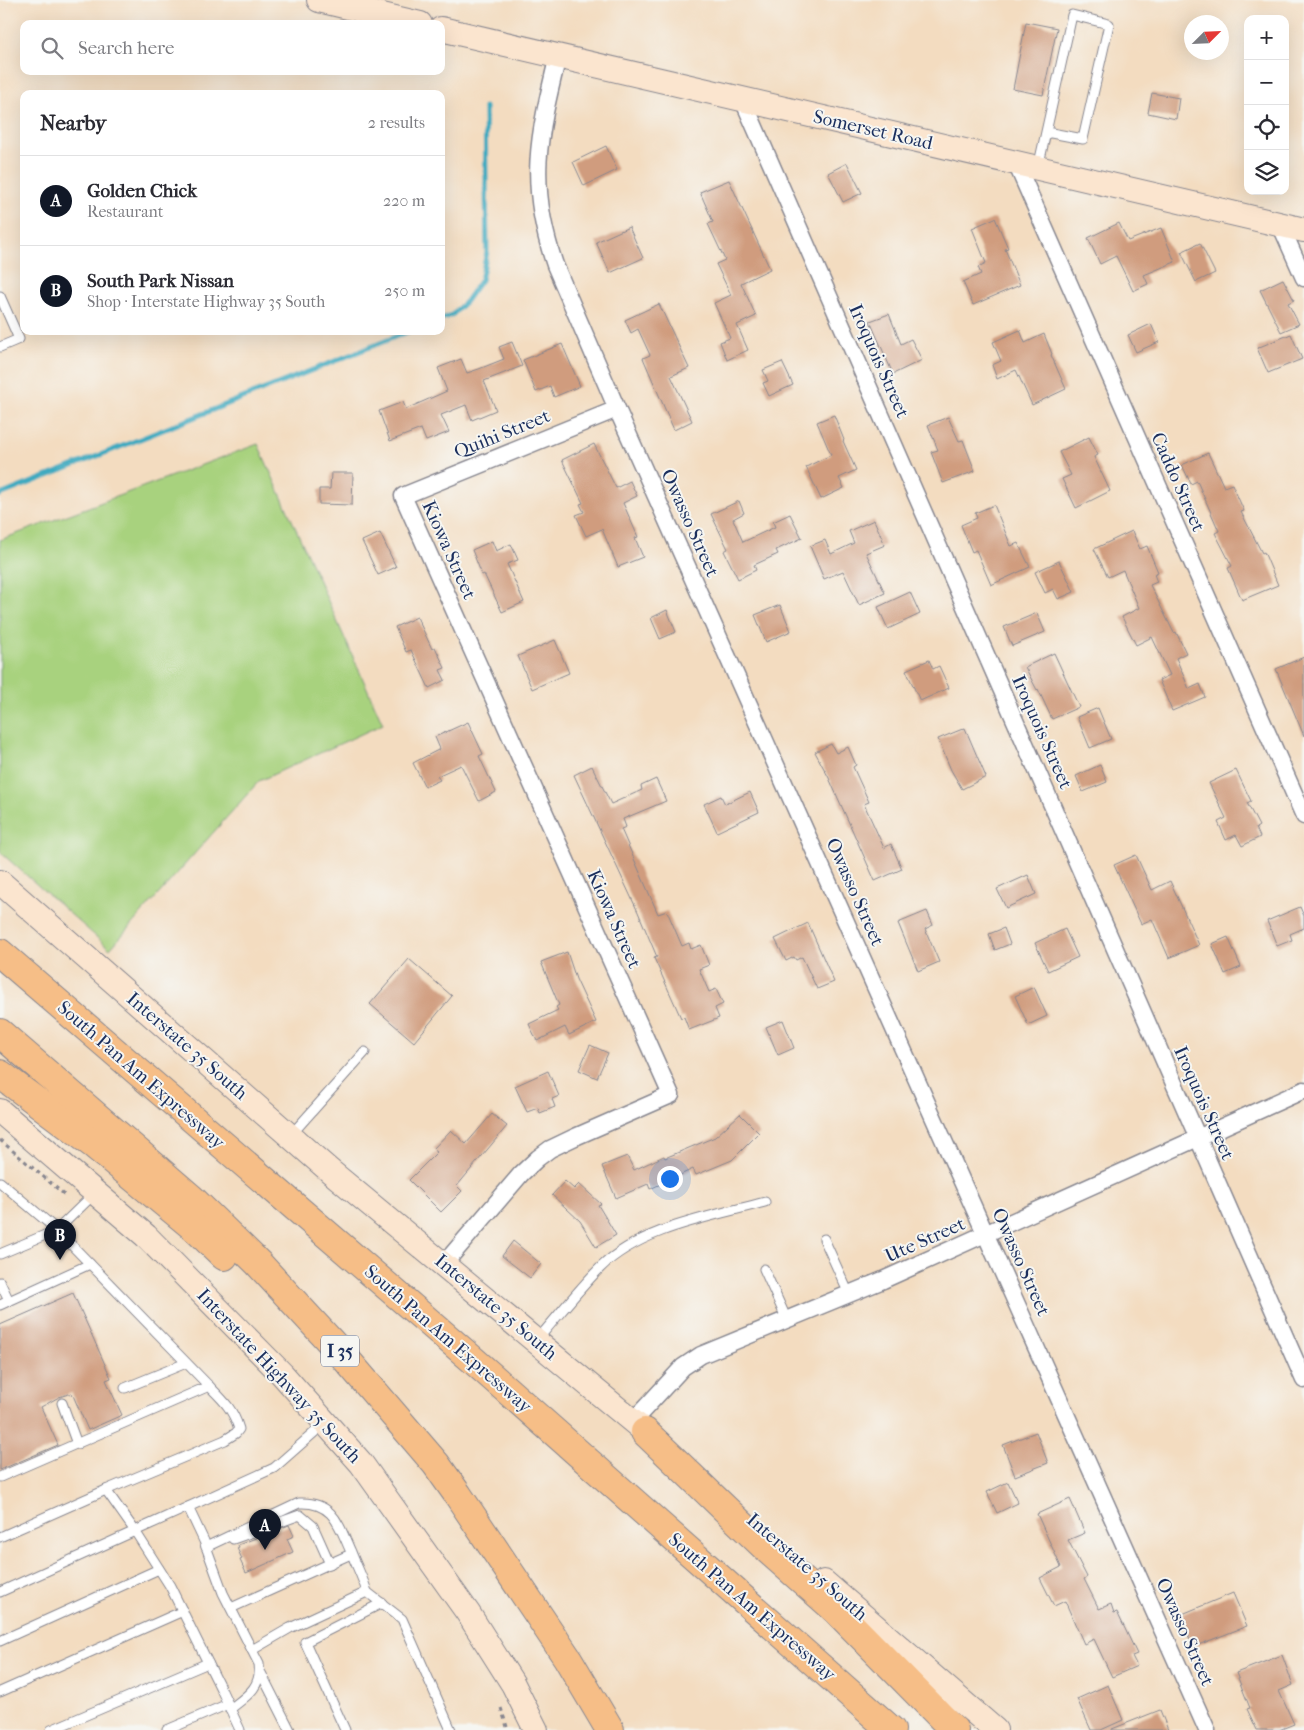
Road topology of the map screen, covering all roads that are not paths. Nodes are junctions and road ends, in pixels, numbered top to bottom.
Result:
1 (319, 0) edge
2 (347, 3) edge
3 (406, 20) edge
4 (445, 30) edge
5 (558, 56) junction
6 (743, 100) junction
7 (1046, 132) junction
8 (1027, 166) junction
9 (1280, 224) junction
10 (1304, 230) edge
11 (1304, 278) edge
12 (0, 296) edge
13 (0, 347) edge
14 (617, 409) junction
15 (403, 496) joint
16 (1304, 816) edge
17 (0, 882) edge
18 (0, 953) edge
19 (0, 1033) edge
20 (365, 1052) dead end
21 (0, 1074) edge
22 (1304, 1090) edge
23 (0, 1111) edge
24 (290, 1136) junction
25 (1198, 1138) junction
26 (0, 1182) edge
27 (95, 1193) junction
28 (765, 1202) dead end
29 (57, 1230) junction
30 (986, 1234) junction
31 (824, 1239) dead end
32 (0, 1254) edge
33 (90, 1264) junction
34 (444, 1264) junction
35 (764, 1269) dead end
36 (0, 1282) edge
37 (849, 1294) junction
38 (4, 1303) edge
39 (787, 1320) junction
40 (536, 1340) junction
41 (186, 1363) junction
42 (1304, 1380) edge
43 (209, 1386) junction
44 (125, 1388) dead end
45 (62, 1403) dead end
46 (326, 1423) junction
47 (639, 1427) junction
48 (78, 1444) junction
49 (436, 1464) junction
50 (0, 1477) edge
51 (106, 1490) junction
52 (188, 1507) junction
53 (135, 1531) junction
54 (0, 1537) edge
55 (220, 1540) junction
56 (206, 1547) junction
57 (352, 1554) junction
58 (330, 1564) junction
59 (159, 1569) junction
60 (0, 1592) edge
61 (367, 1592) junction
62 (382, 1603) junction
63 (231, 1608) junction
64 (182, 1611) junction
65 (0, 1641) edge
66 (252, 1650) junction
67 (208, 1663) junction
68 (260, 1673) junction
69 (0, 1692) edge
70 (229, 1706) junction
71 (51, 1730) edge
72 (167, 1730) edge
73 (240, 1730) edge
74 (290, 1730) edge
75 (346, 1730) edge
76 (451, 1730) edge
77 (536, 1730) edge
78 (610, 1730) edge
79 (891, 1730) edge
80 (954, 1730) edge
81 (995, 1730) edge
82 (1207, 1730) edge

1 - 2 main road
2 - 3 main road
4 - 5 main road, Somerset Road
5 - 6 main road, Somerset Road
5 - 14 street, Owasso Street
6 - 8 main road, Somerset Road
6 - 25 street, Iroquois Street
7 - 7 lane
7 - 8 lane
8 - 9 main road, Somerset Road
8 - 16 street, Caddo Street
9 - 10 main road, Somerset Road
9 - 11 street
12 - 13 lane
14 - 15 street, Quihi Street
14 - 30 street, Owasso Street
15 - 34 street, Kiowa Street
17 - 24 main road, Interstate 35 South
18 - 79 highway, South Pan Am Expressway
19 - 49 highway, I 35
20 - 24 lane
21 - 49 highway
22 - 25 street, Ute Street
23 - 27 main road
24 - 34 main road, Interstate 35 South
25 - 30 street, Ute Street
25 - 42 street, Iroquois Street
26 - 29 lane
27 - 29 lane
27 - 46 main road, Interstate Highway 35 South
28 - 40 lane
29 - 32 lane
29 - 33 lane
30 - 37 street, Ute Street
30 - 82 street, Owasso Street
31 - 37 lane
33 - 38 lane
33 - 41 lane
34 - 40 main road, Interstate 35 South
35 - 39 lane
36 - 38 lane
37 - 39 street, Ute Street
39 - 47 street, Ute Street
40 - 47 main road, Interstate 35 South
41 - 43 lane
41 - 44 lane
43 - 48 lane
43 - 51 lane
45 - 48 lane
46 - 52 lane
46 - 77 main road, Interstate Highway 35 South
47 - 80 highway
47 - 81 main road, Interstate 35 South
48 - 50 lane
49 - 78 highway, I 35
51 - 53 lane
51 - 54 lane
52 - 53 lane
52 - 56 lane
53 - 59 lane
53 - 60 lane
55 - 56 lane
55 - 57 lane
55 - 58 lane
56 - 63 lane
57 - 58 lane
57 - 61 lane
58 - 63 lane
59 - 64 lane
59 - 65 lane
61 - 62 lane
61 - 66 lane
62 - 75 lane
62 - 76 lane
63 - 66 lane
64 - 67 lane
64 - 69 lane
66 - 68 lane
67 - 70 lane
67 - 71 lane
68 - 70 lane
68 - 74 lane
70 - 72 lane
70 - 73 lane

